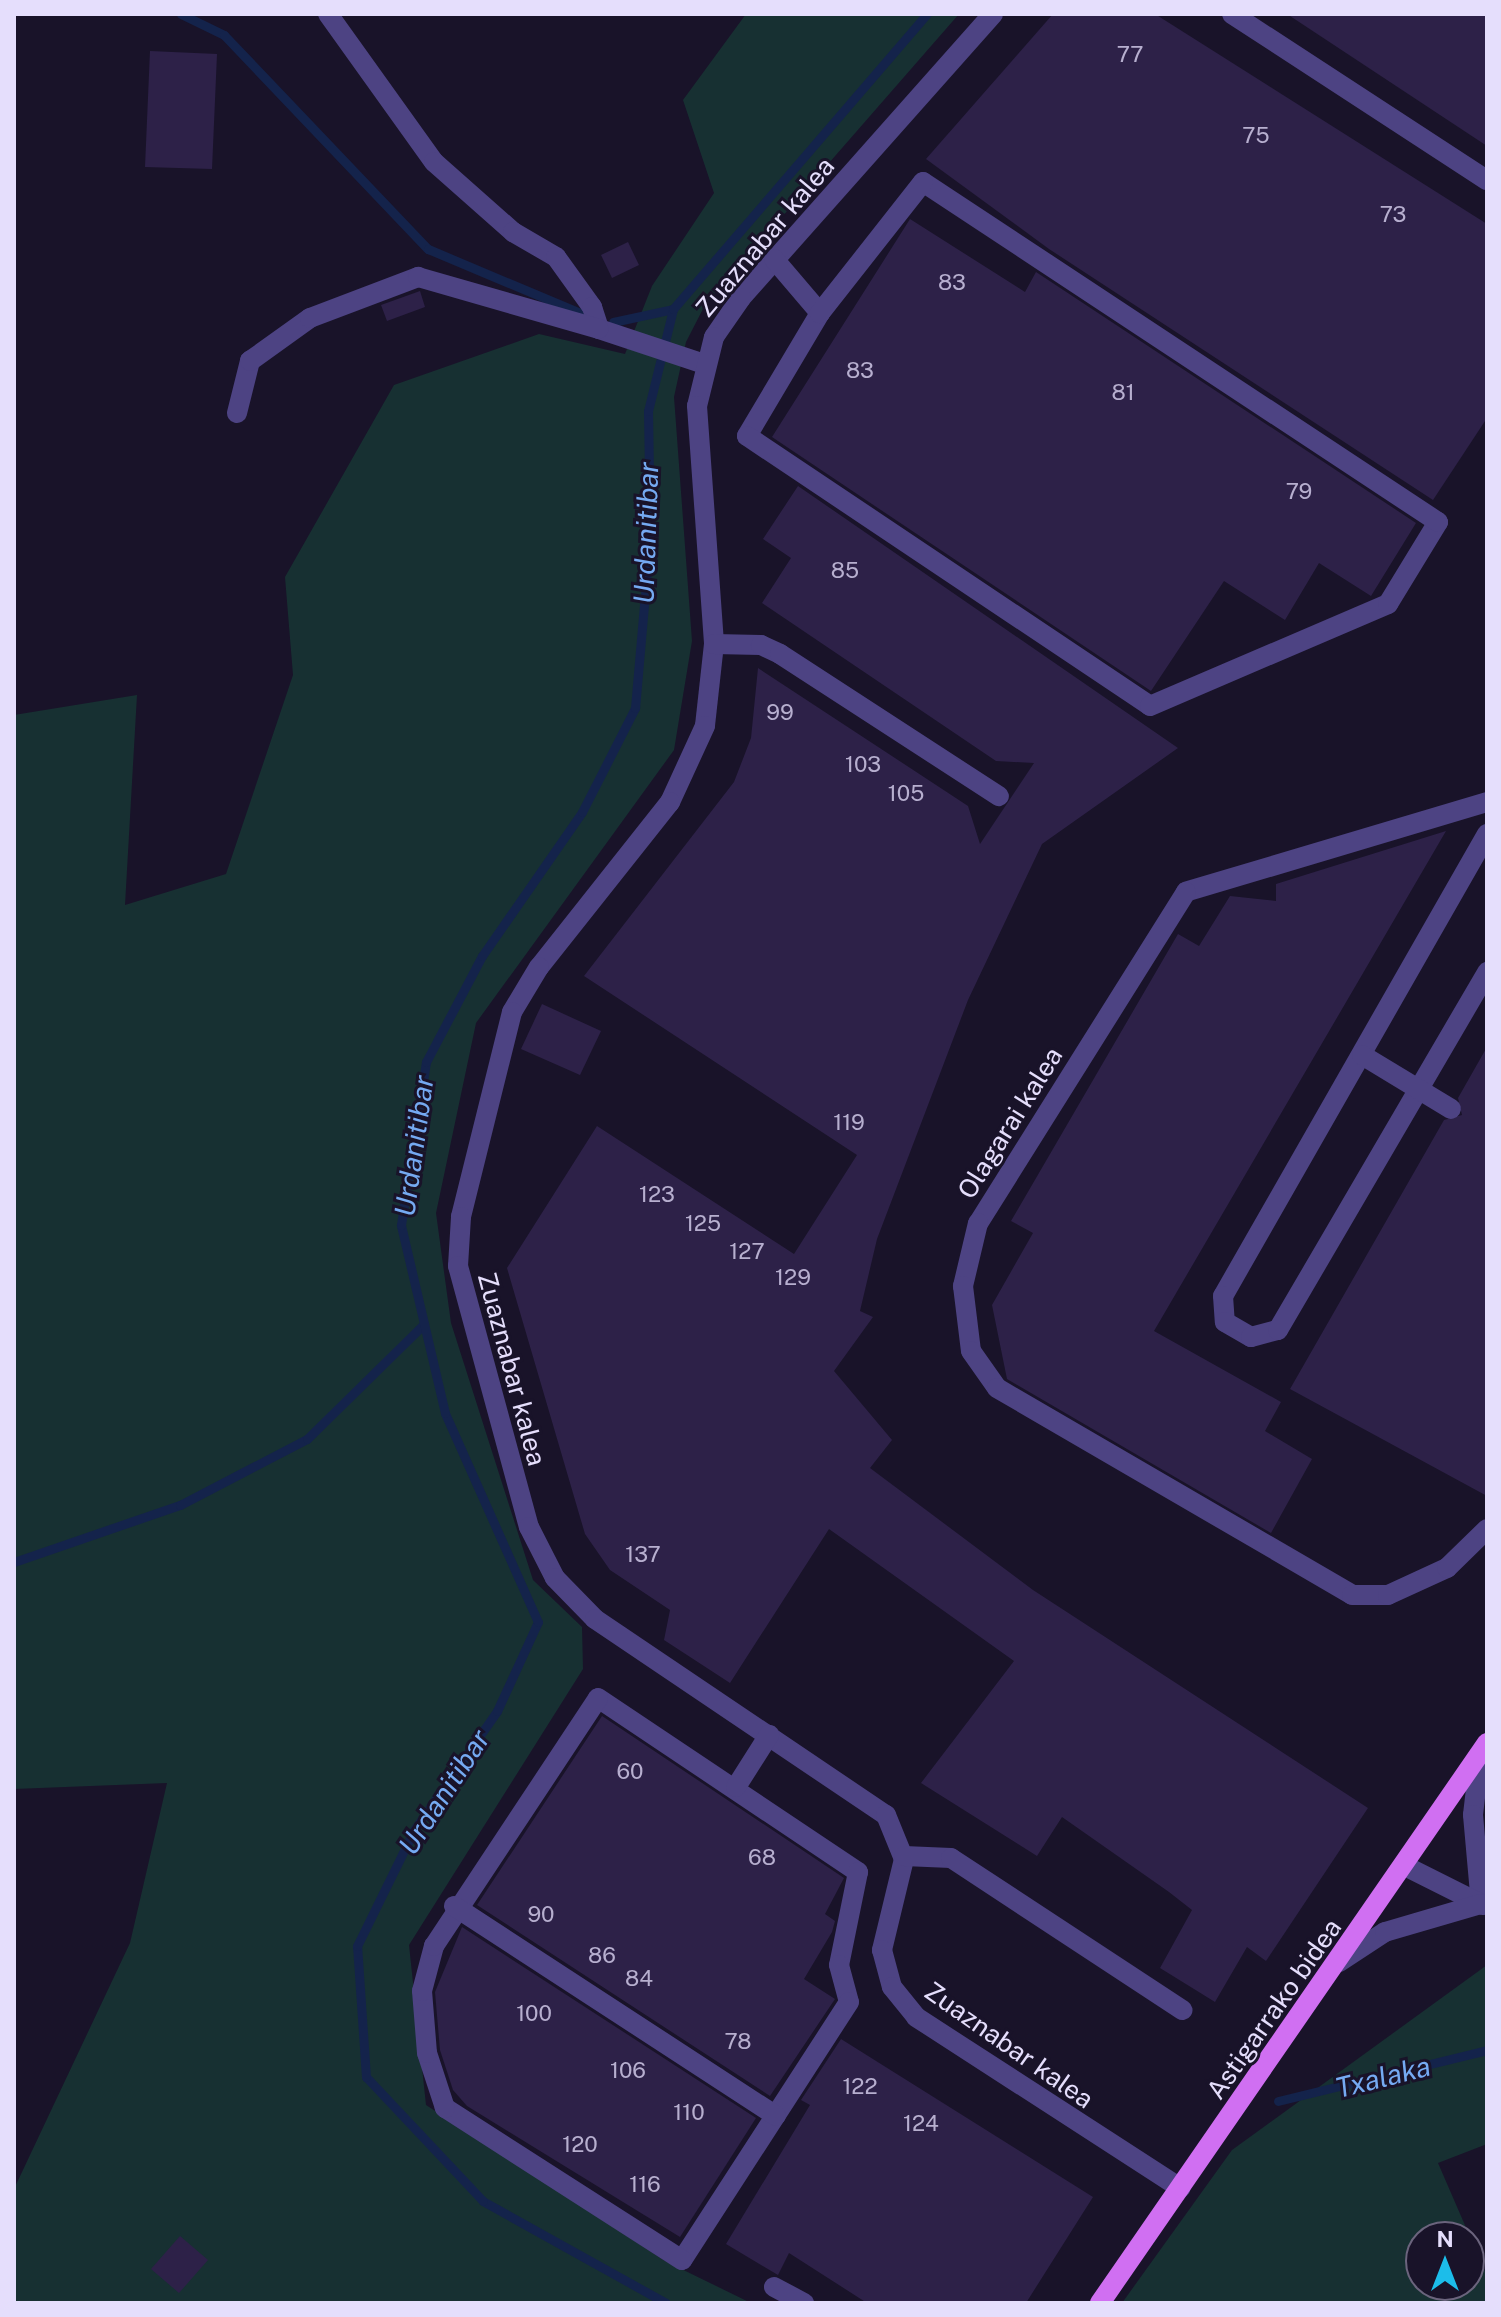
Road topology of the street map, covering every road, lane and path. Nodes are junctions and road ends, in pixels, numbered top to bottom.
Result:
1 (328, 14) edge
2 (993, 14) edge
3 (1232, 14) edge
4 (1487, 180) edge
5 (774, 259) junction
6 (820, 313) junction
7 (599, 329) junction
8 (704, 364) junction
9 (237, 413) dead end
10 (714, 644) junction
11 (999, 796) dead end
12 (1487, 802) edge
13 (1487, 834) edge
14 (1487, 972) edge
15 (1362, 1055) junction
16 (1419, 1089) junction
17 (1451, 1109) dead end
18 (1487, 1529) edge
19 (764, 1743) junction
20 (1483, 1749) edge
21 (736, 1787) junction
22 (904, 1866) junction
23 (1405, 1866) junction
24 (1484, 1905) edge
25 (454, 1906) junction
26 (1339, 1962) junction
27 (1182, 2010) dead end
28 (776, 2116) junction
29 (1180, 2188) junction
30 (774, 2287) dead end
31 (804, 2303) edge
32 (1100, 2303) edge

1 - 7 street
2 - 5 street, Zuaznabar kalea
3 - 4 street
5 - 6 street
5 - 8 street, Zuaznabar kalea
6 - 6 street
7 - 8 street
7 - 9 street
8 - 10 street, Zuaznabar kalea
10 - 11 street
10 - 19 street, Zuaznabar kalea
12 - 18 street, Olagarai kalea
13 - 15 street
14 - 16 street
15 - 16 street
15 - 16 street
16 - 17 street
19 - 21 street
19 - 22 street, Zuaznabar kalea
20 - 23 main road, Astigarrako bidea
20 - 24 street
21 - 25 street
21 - 28 street
22 - 27 street
22 - 29 street, Zuaznabar kalea
23 - 24 street
23 - 26 main road, Astigarrako bidea
24 - 26 street
25 - 28 street
25 - 28 street
26 - 29 main road, Astigarrako bidea
29 - 32 main road, Astigarrako bidea
30 - 31 street

